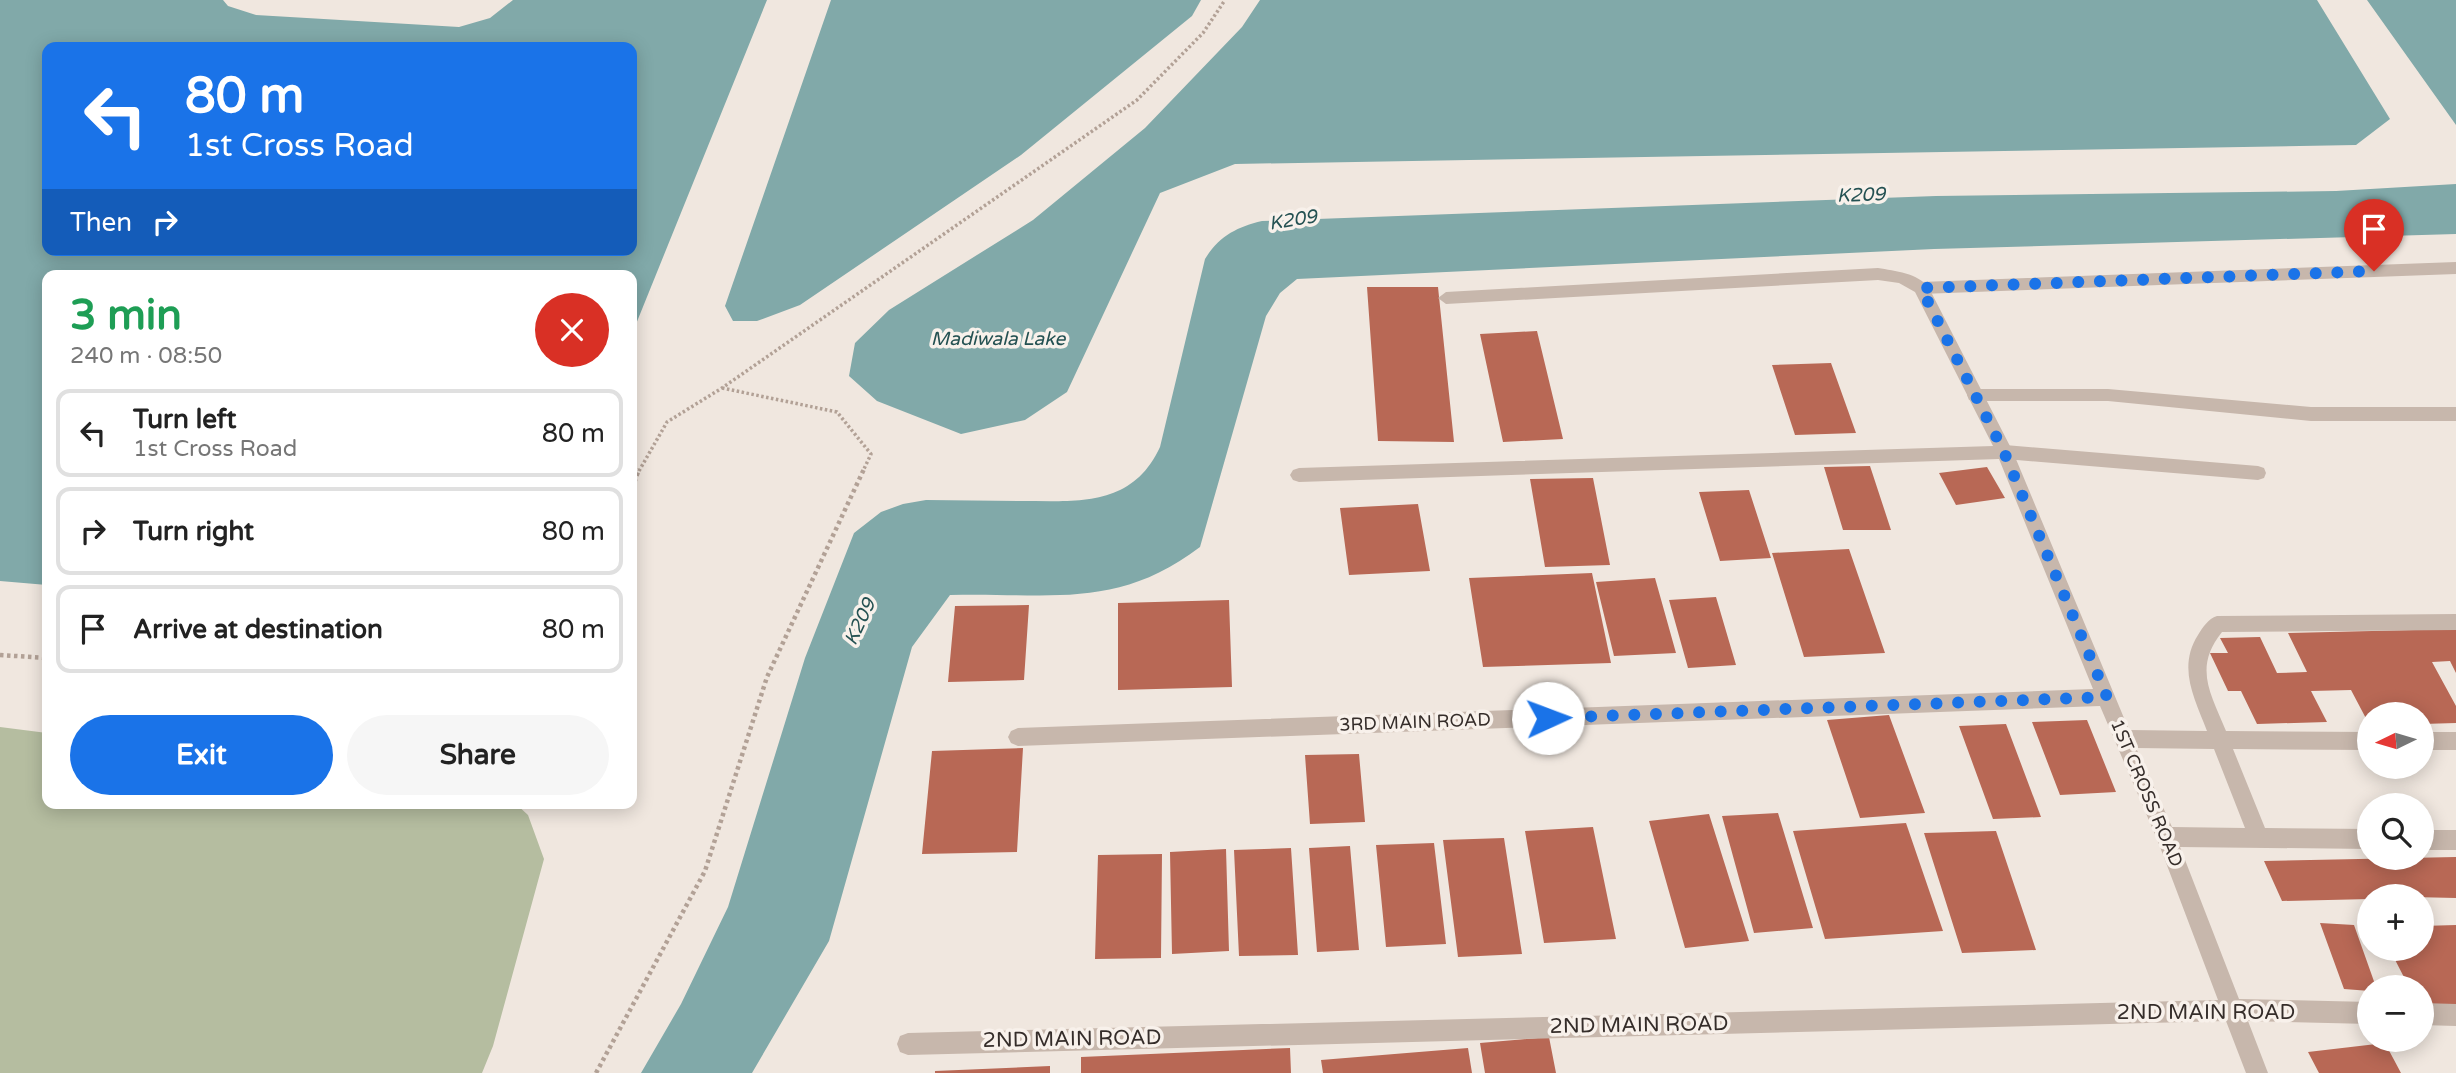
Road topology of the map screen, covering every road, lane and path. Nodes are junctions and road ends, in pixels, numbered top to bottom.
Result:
1 (1225, 0) edge
2 (2456, 268) edge
3 (1921, 288) junction
4 (1446, 298) dead end
5 (722, 388) junction
6 (1975, 395) junction
7 (2456, 414) edge
8 (2004, 452) junction
9 (2258, 473) dead end
10 (637, 475) edge
11 (1298, 475) dead end
12 (2456, 622) edge
13 (0, 655) edge
14 (42, 658) edge
15 (2107, 697) junction
16 (1018, 737) dead end
17 (2124, 739) junction
18 (2220, 740) junction
19 (2357, 741) edge
20 (2434, 741) edge
21 (2456, 741) edge
22 (2166, 837) junction
23 (2259, 838) junction
24 (2357, 839) edge
25 (2434, 840) edge
26 (2456, 840) edge
27 (2233, 1010) junction
28 (2357, 1013) edge
29 (2434, 1014) edge
30 (2456, 1015) edge
31 (908, 1044) dead end
32 (596, 1073) edge
33 (2258, 1073) edge

1 - 5 path
2 - 3 street
3 - 4 street
3 - 6 street, 1ST CROSS ROAD
5 - 10 path
5 - 32 path
6 - 7 street
6 - 8 street, 1ST CROSS ROAD
8 - 9 street
8 - 11 street
8 - 15 street, 1ST CROSS ROAD
12 - 18 street
13 - 14 path
15 - 16 street, 3RD MAIN ROAD
15 - 17 street, 1ST CROSS ROAD
17 - 18 street
17 - 22 street, 1ST CROSS ROAD
18 - 19 street
18 - 23 street
20 - 21 street
22 - 23 street
22 - 27 street, 1ST CROSS ROAD
23 - 24 street
25 - 26 street
27 - 28 street, 2ND MAIN ROAD
27 - 31 street, 2ND MAIN ROAD
27 - 33 street, 1ST CROSS ROAD
29 - 30 street

